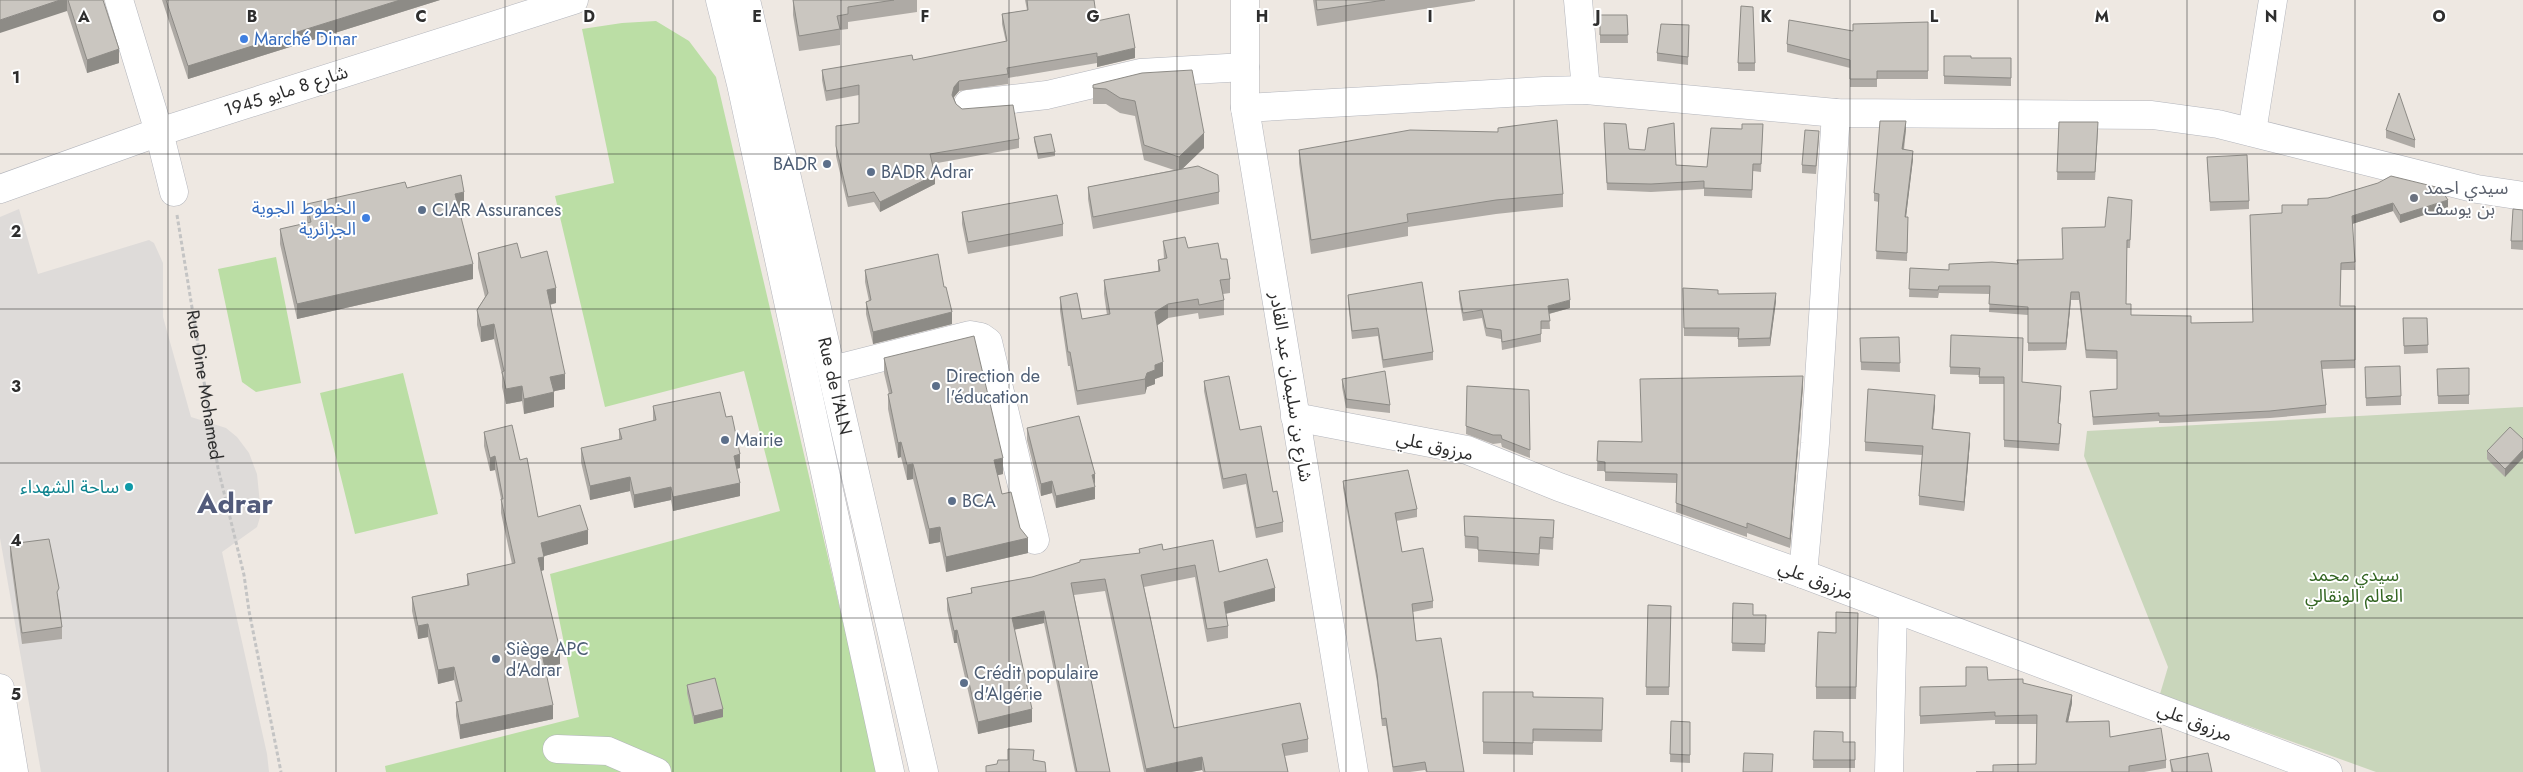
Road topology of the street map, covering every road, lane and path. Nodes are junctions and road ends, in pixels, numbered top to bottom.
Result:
1 (119, 0) edge
2 (573, 0) edge
3 (720, 0) edge
4 (746, 0) edge
5 (1245, 0) edge
6 (1578, 0) edge
7 (2273, 0) edge
8 (1245, 67) junction
9 (1586, 90) junction
10 (968, 104) dead end
11 (1245, 108) junction
12 (1836, 113) junction
13 (159, 132) junction
14 (2252, 132) junction
15 (0, 189) edge
16 (174, 192) joint
17 (2523, 196) edge
18 (832, 370) junction
19 (1296, 417) junction
20 (859, 482) junction
21 (828, 490) junction
22 (1035, 540) dead end
23 (1803, 574) junction
24 (1893, 609) junction
25 (0, 688) edge
26 (557, 749) dead end
27 (9, 772) edge
28 (14, 772) edge
29 (281, 772) edge
30 (657, 772) edge
31 (890, 772) edge
32 (924, 772) edge
33 (1354, 772) edge
34 (1889, 772) edge
35 (2328, 772) edge

1 - 13 street
2 - 13 street, شارع 8 مايو 1945
3 - 21 street, Rue de l'ALN
4 - 18 street, Rue de l'ALN
5 - 8 street, شارع بن سليمان عبد القادر
6 - 9 street
7 - 14 street
8 - 10 street
8 - 11 street, شارع بن سليمان عبد القادر
9 - 11 street
9 - 12 street
11 - 19 street, شارع بن سليمان عبد القادر
12 - 14 street
12 - 23 street
13 - 15 street, شارع 8 مايو 1945
13 - 16 street
14 - 17 street
16 - 29 path, Rue Dine Mohamed
18 - 20 street, Rue de l'ALN
18 - 22 street
19 - 23 street, مرزوق علي
19 - 33 street, شارع بن سليمان عبد القادر
20 - 21 street
20 - 32 street, Rue de l'ALN
21 - 31 street, Rue de l'ALN
23 - 24 street, مرزوق علي
24 - 34 street
24 - 35 street, مرزوق علي
25 - 28 street
26 - 30 street
27 - 28 street

